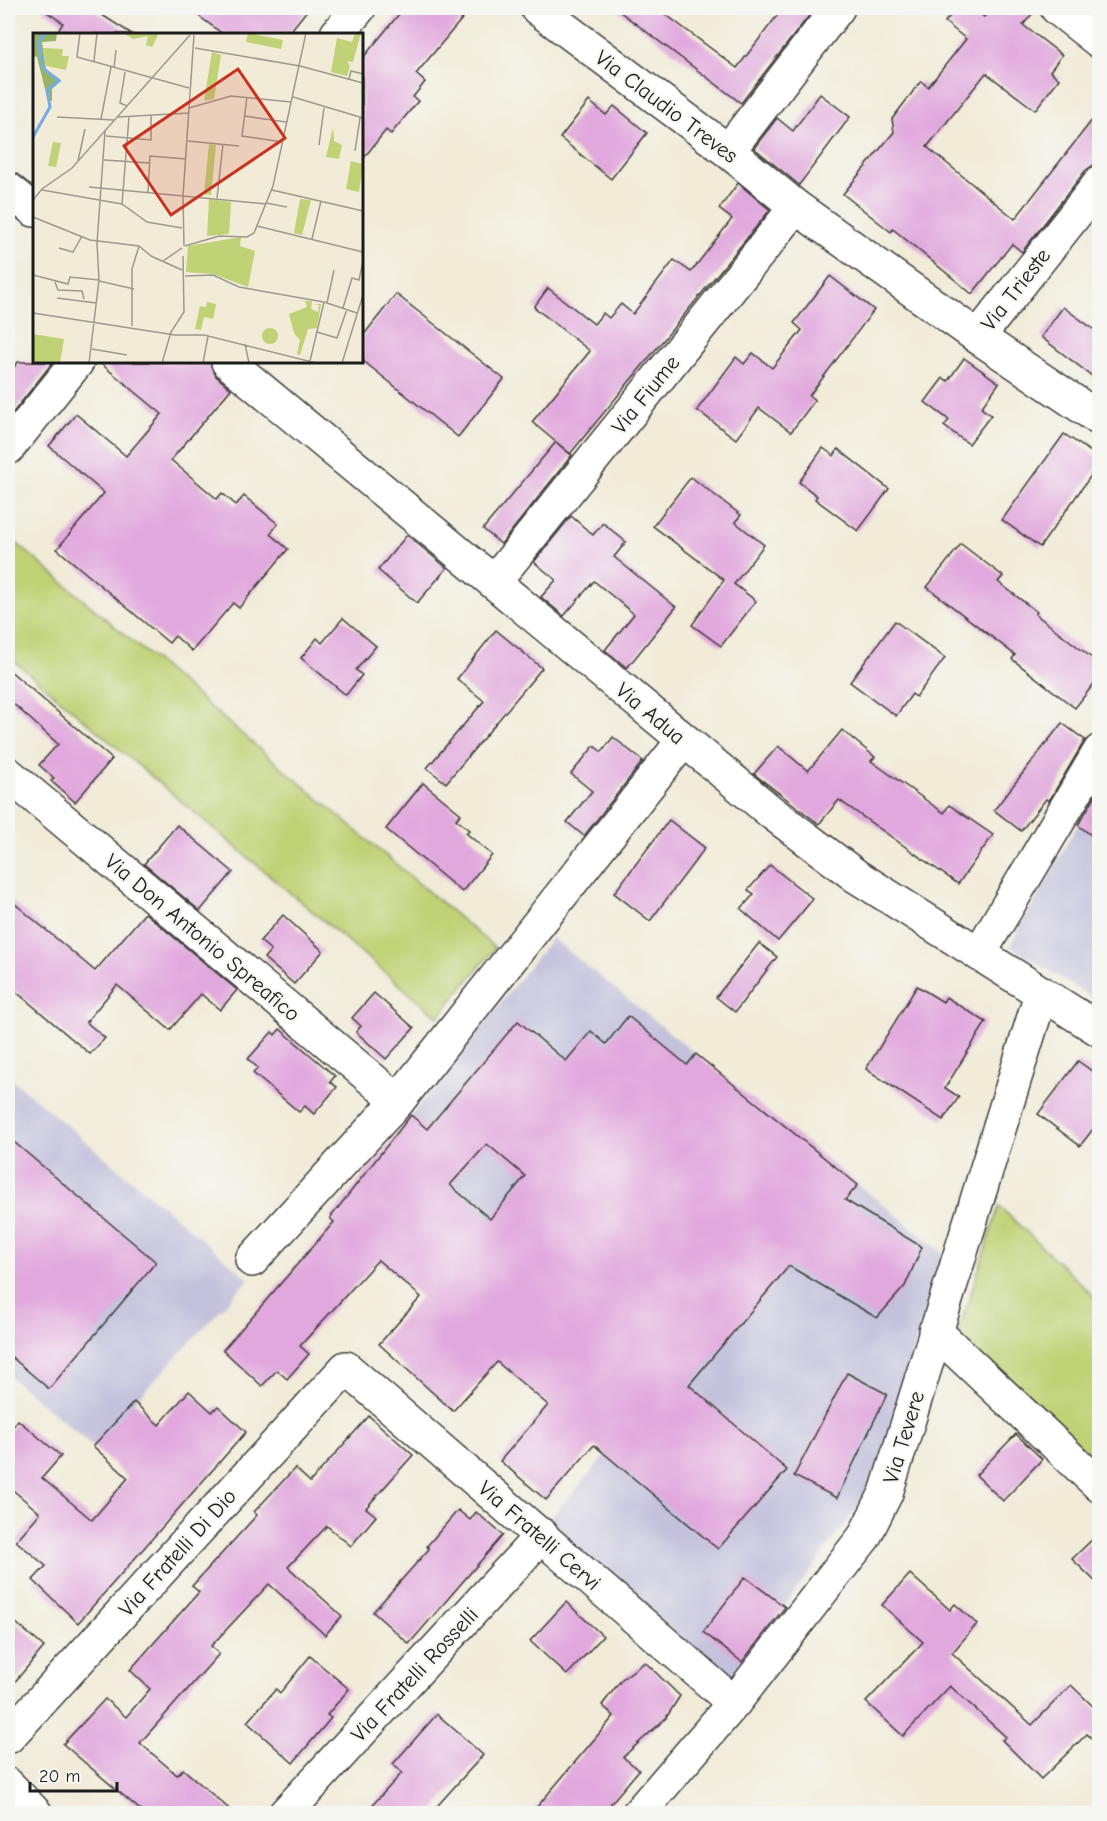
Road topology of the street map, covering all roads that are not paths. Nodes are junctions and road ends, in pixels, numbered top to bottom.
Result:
1 (359, 8) edge
2 (537, 8) edge
3 (838, 8) edge
4 (1057, 8) edge
5 (338, 33) edge
6 (1100, 42) edge
7 (728, 151) junction
8 (1100, 183) edge
9 (8, 189) edge
10 (796, 207) junction
11 (33, 209) edge
12 (978, 337) junction
13 (76, 363) edge
14 (229, 363) edge
15 (1100, 419) edge
16 (8, 448) edge
17 (494, 582) junction
18 (683, 741) junction
19 (1100, 751) edge
20 (8, 774) edge
21 (979, 954) junction
22 (1041, 994) junction
23 (1100, 1030) edge
24 (398, 1101) junction
25 (252, 1260) dead end
26 (935, 1331) junction
27 (346, 1368) joint
28 (1100, 1486) edge
29 (542, 1535) junction
30 (734, 1703) junction
31 (8, 1737) edge
32 (8, 1785) edge
33 (36, 1814) edge
34 (285, 1814) edge
35 (638, 1814) edge

1 - 5 street
2 - 7 street, Via Claudio Treves
3 - 7 street
4 - 6 street
7 - 10 street, Via Claudio Treves
8 - 12 street, Via Trieste
9 - 11 street
10 - 12 street, Via Claudio Treves
10 - 17 street, Via Fiume
12 - 15 street, Via Trieste
13 - 16 street
14 - 17 street, Via Adua
17 - 18 street, Via Adua
18 - 21 street, Via Adua
18 - 24 street
19 - 21 street
20 - 24 street, Via Don Antonio Spreafico
21 - 22 street, Via Adua
22 - 23 street, Via Adua
22 - 26 street, Via Tevere
24 - 25 street
26 - 28 street
26 - 30 street, Via Tevere
27 - 29 street, Via Fratelli Cervi
27 - 31 street, Via Fratelli Di Dio
29 - 30 street, Via Fratelli Cervi
29 - 34 street, Via Fratelli Rosselli
30 - 35 street, Via Tevere
32 - 33 street

